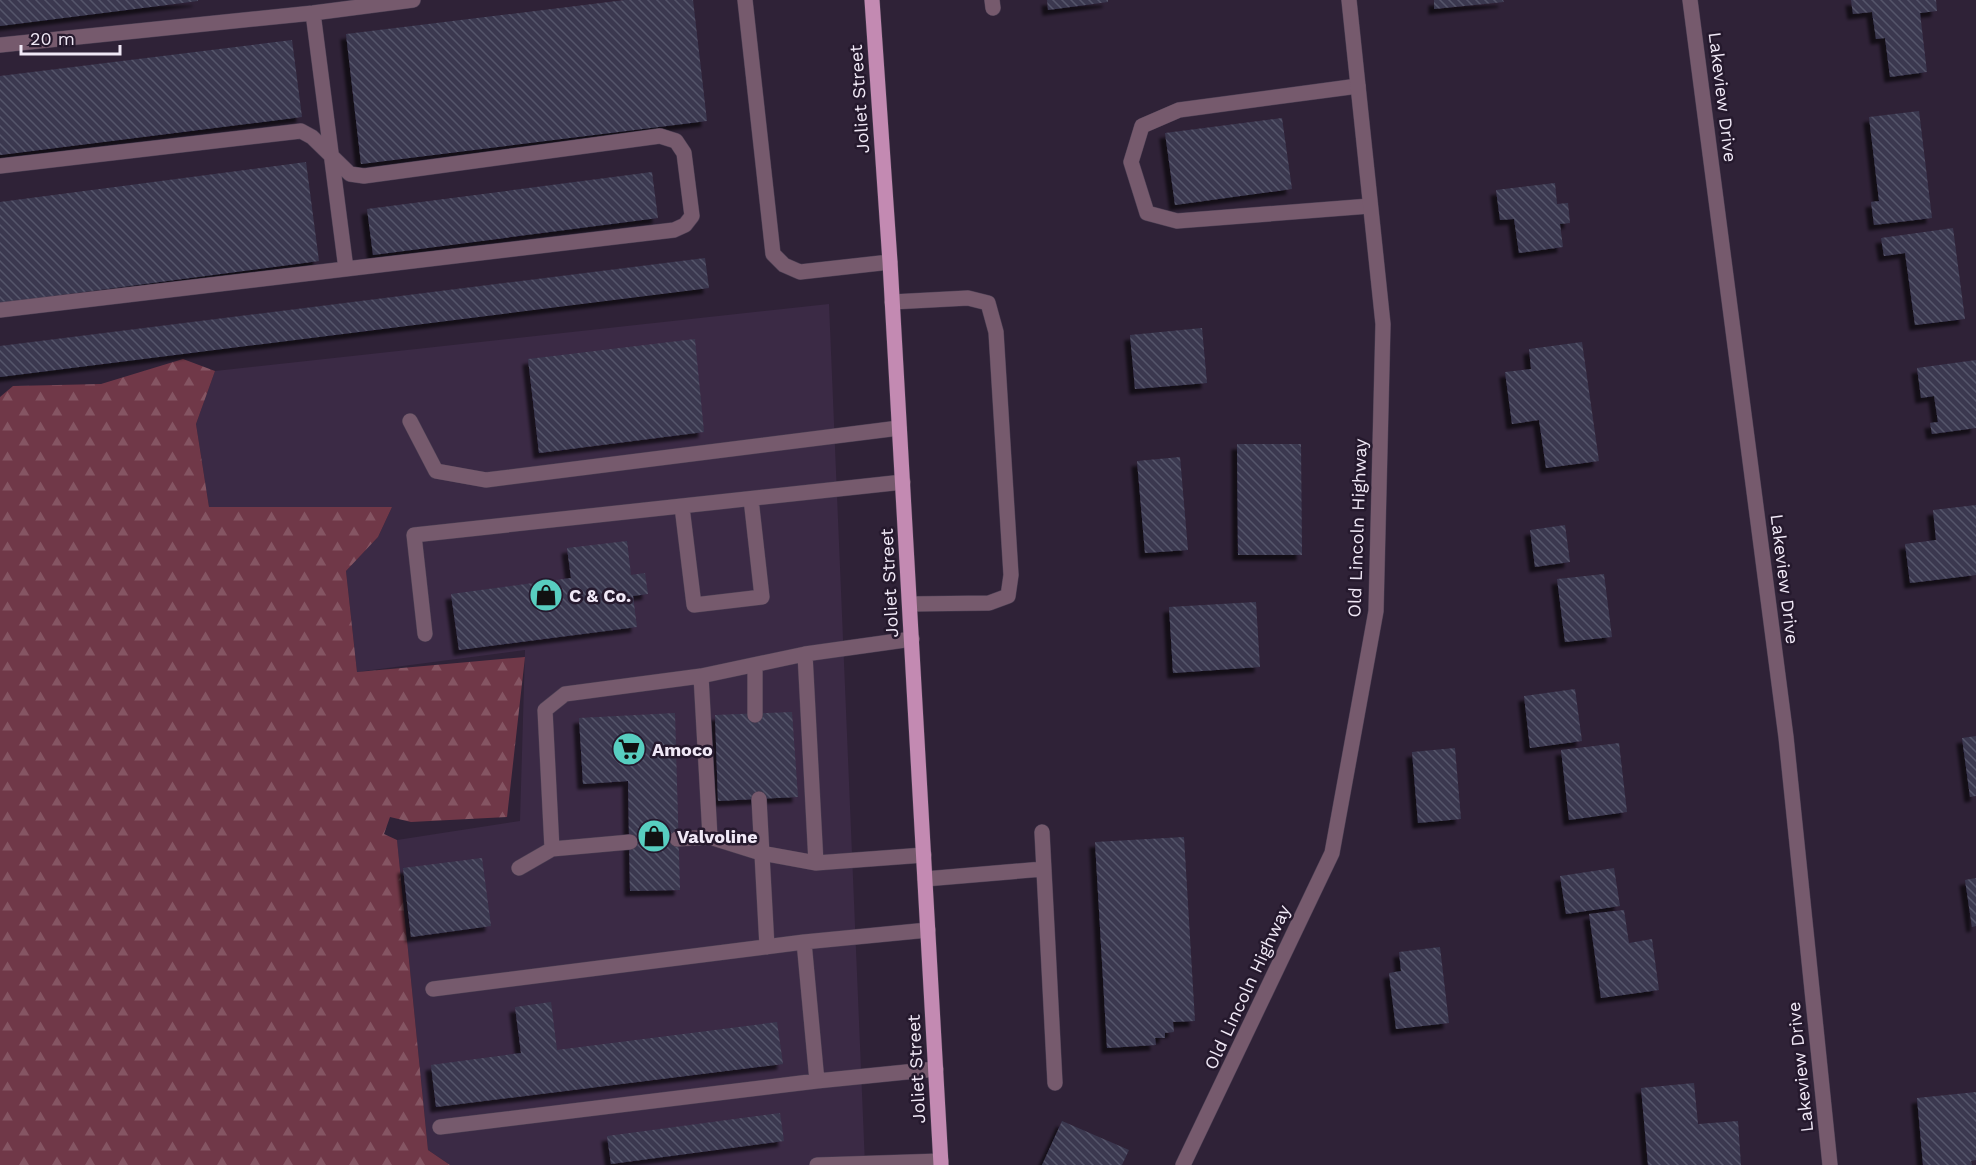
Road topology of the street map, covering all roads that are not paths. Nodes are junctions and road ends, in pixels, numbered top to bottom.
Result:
1 (413, 0) edge
2 (745, 0) edge
3 (872, 0) edge
4 (1349, 0) edge
5 (1690, 0) edge
6 (313, 13) junction
7 (0, 45) edge
8 (1358, 86) junction
9 (333, 158) junction
10 (0, 166) edge
11 (1370, 206) junction
12 (890, 262) junction
13 (346, 269) junction
14 (892, 302) junction
15 (0, 310) edge
16 (410, 421) dead end
17 (899, 428) junction
18 (903, 482) junction
19 (751, 499) junction
20 (682, 507) junction
21 (910, 604) junction
22 (425, 634) dead end
23 (912, 639) junction
24 (805, 654) junction
25 (755, 665) junction
26 (701, 676) junction
27 (755, 715) dead end
28 (759, 799) dead end
29 (1042, 832) dead end
30 (710, 837) junction
31 (677, 839) dead end
32 (630, 842) dead end
33 (552, 849) junction
34 (761, 852) junction
35 (924, 855) junction
36 (816, 864) junction
37 (519, 868) dead end
38 (1043, 869) junction
39 (925, 879) junction
40 (928, 930) junction
41 (804, 942) junction
42 (767, 947) junction
43 (433, 989) dead end
44 (936, 1069) junction
45 (817, 1081) junction
46 (1055, 1083) dead end
47 (440, 1127) dead end
48 (941, 1163) edge
49 (817, 1165) edge
50 (1183, 1165) edge
51 (1830, 1165) edge

1 - 6 street
2 - 12 street
3 - 12 main road, Joliet Street
4 - 8 street, Old Lincoln Highway
5 - 51 street, Lakeview Drive
6 - 7 street
6 - 9 street
8 - 11 street, Old Lincoln Highway
8 - 11 street
9 - 10 street
9 - 13 street
9 - 13 street
11 - 50 street, Old Lincoln Highway
12 - 14 main road, Joliet Street
13 - 15 street
14 - 17 main road, Joliet Street
14 - 21 street
16 - 17 street
17 - 18 main road, Joliet Street
18 - 19 street
18 - 21 main road, Joliet Street
19 - 20 street
19 - 20 street
20 - 22 street
21 - 23 main road, Joliet Street
23 - 24 street
23 - 35 main road, Joliet Street
24 - 25 street
24 - 36 street
25 - 26 street
25 - 27 street
26 - 30 street
26 - 33 street
28 - 34 street
29 - 38 street
30 - 31 street
30 - 34 street
32 - 33 street
33 - 37 street
34 - 36 street
34 - 42 street
35 - 36 street
35 - 39 main road, Joliet Street
38 - 39 street
38 - 46 street
39 - 40 main road, Joliet Street
40 - 41 street
40 - 44 main road, Joliet Street
41 - 42 street
41 - 45 street
42 - 43 street
44 - 45 street
44 - 48 main road, Joliet Street
45 - 47 street
48 - 49 street

